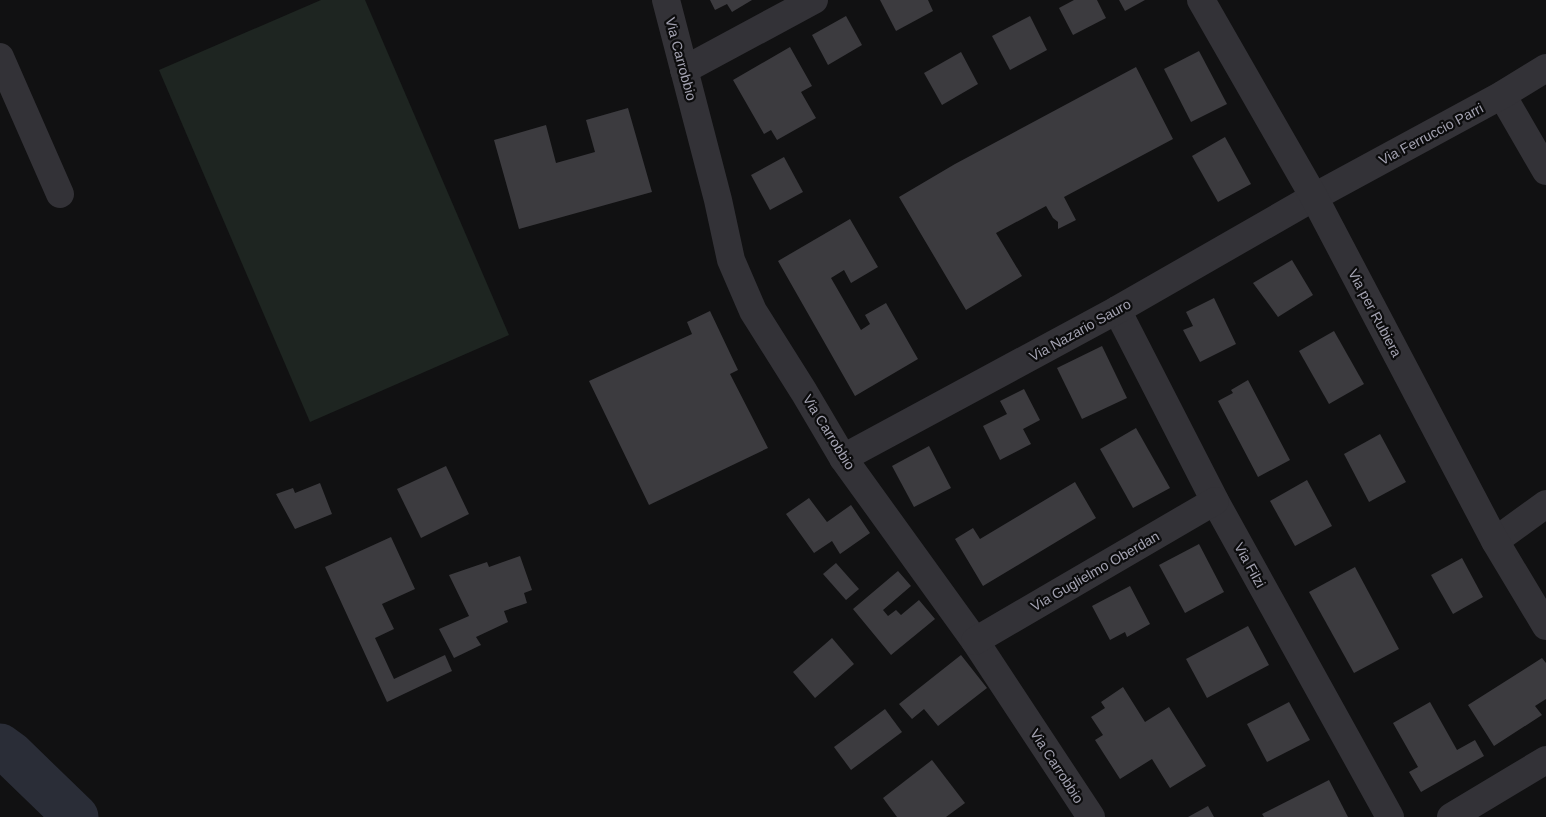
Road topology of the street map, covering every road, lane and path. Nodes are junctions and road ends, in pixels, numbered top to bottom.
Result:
1 (666, 0) edge
2 (814, 0) edge
3 (1201, 0) edge
4 (0, 57) edge
5 (1546, 68) edge
6 (684, 70) junction
7 (1502, 95) junction
8 (1546, 171) edge
9 (60, 194) dead end
10 (1314, 197) junction
11 (1117, 310) junction
12 (843, 458) junction
13 (1215, 501) junction
14 (1546, 504) edge
15 (1495, 541) junction
16 (1546, 626) edge
17 (975, 641) junction
18 (1546, 760) edge
19 (1091, 817) edge
20 (1390, 817) edge
21 (1451, 817) edge

1 - 6 street, Via Carrobbio
2 - 6 street
3 - 10 street, Via per Rubiera
4 - 9 street
5 - 7 street, Via Ferruccio Parri
6 - 12 street, Via Carrobbio
7 - 8 street
7 - 10 street, Via Ferruccio Parri
10 - 11 street, Via Nazario Sauro
10 - 15 street, Via per Rubiera
11 - 12 street, Via Nazario Sauro
11 - 13 street, Via Filzi
12 - 17 street, Via Carrobbio
13 - 17 street, Via Guglielmo Oberdan
13 - 20 street, Via Filzi
14 - 15 street
15 - 16 street, Via per Rubiera
17 - 19 street, Via Carrobbio
18 - 21 street

